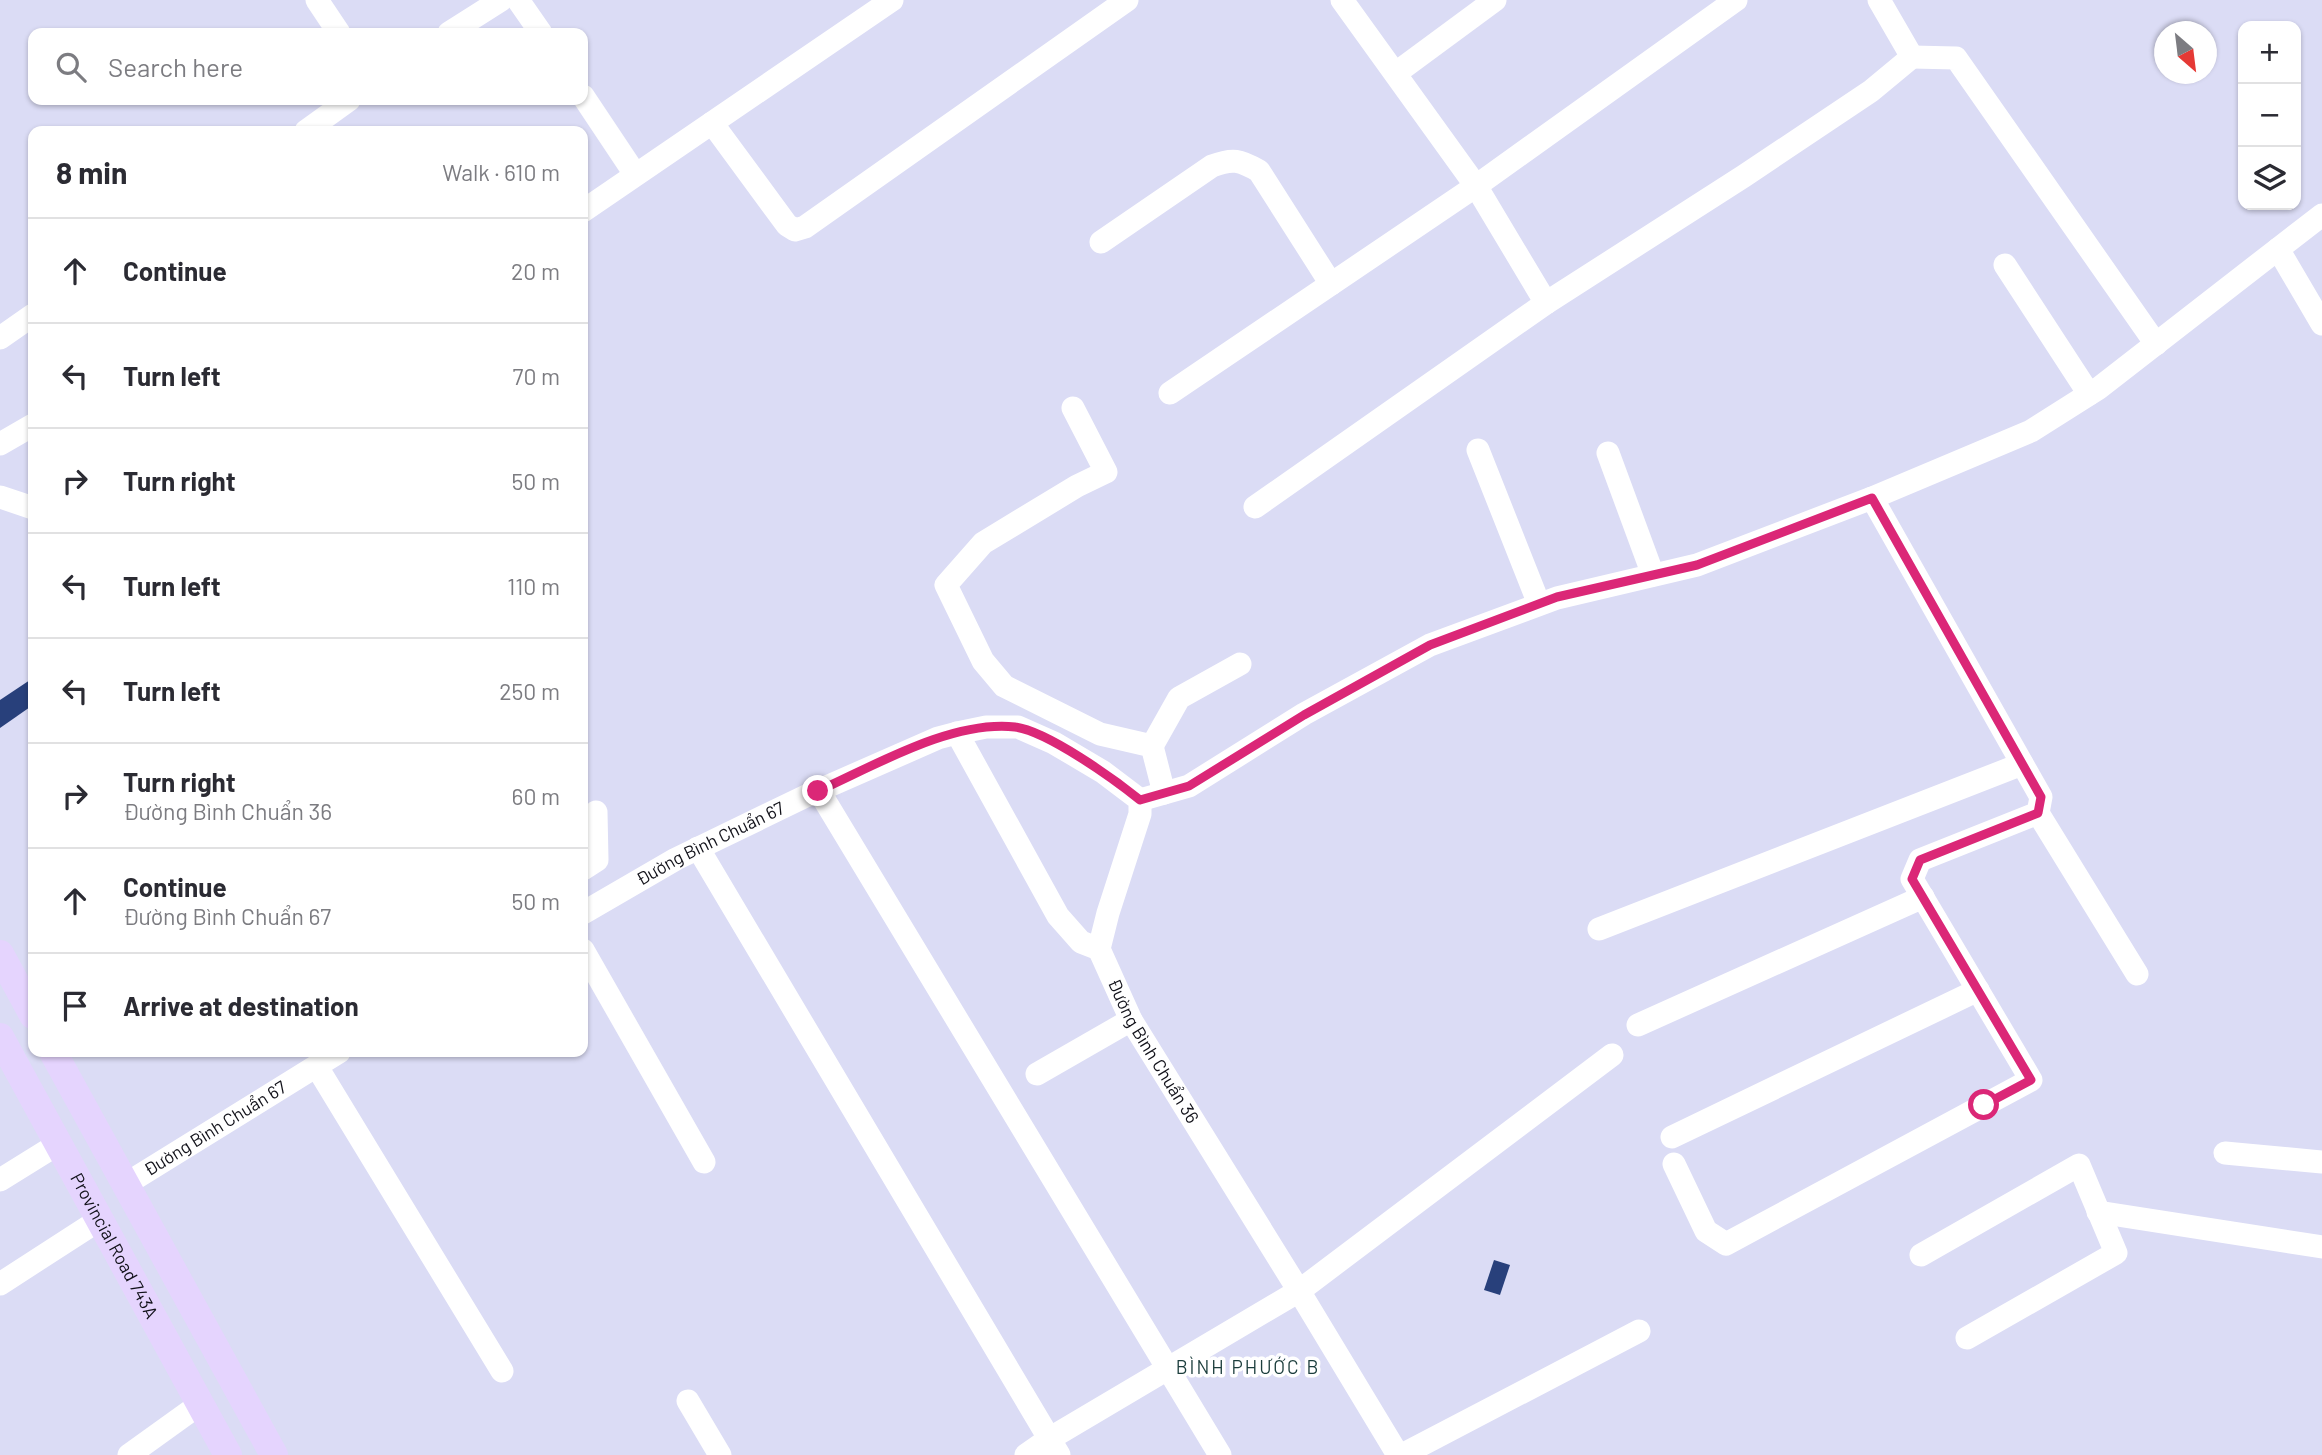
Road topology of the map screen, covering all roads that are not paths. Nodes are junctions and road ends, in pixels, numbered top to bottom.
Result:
1 (317, 0) edge
2 (501, 0) edge
3 (518, 0) edge
4 (892, 0) edge
5 (1127, 0) edge
6 (1342, 0) edge
7 (1496, 0) edge
8 (1736, 0) edge
9 (1880, 0) edge
10 (336, 28) edge
11 (457, 28) edge
12 (538, 28) edge
13 (1912, 57) junction
14 (1396, 73) junction
15 (588, 104) edge
16 (342, 105) edge
17 (712, 123) junction
18 (313, 126) edge
19 (635, 174) junction
20 (1476, 186) junction
21 (588, 207) edge
22 (2322, 215) edge
23 (1101, 242) dead end
24 (2278, 249) junction
25 (2005, 265) dead end
26 (1331, 284) junction
27 (1546, 303) junction
28 (28, 318) edge
29 (2322, 324) edge
30 (0, 338) edge
31 (2156, 344) junction
32 (1170, 393) dead end
33 (2089, 394) junction
34 (1073, 408) dead end
35 (28, 428) edge
36 (0, 444) edge
37 (1478, 450) dead end
38 (1608, 453) dead end
39 (0, 498) edge
40 (1872, 498) junction
41 (28, 506) edge
42 (1255, 507) dead end
43 (1653, 575) junction
44 (1539, 604) junction
45 (1240, 664) dead end
46 (957, 733) junction
47 (1152, 746) junction
48 (2022, 764) junction
49 (818, 791) junction
50 (1164, 793) junction
51 (1140, 800) junction
52 (596, 813) dead end
53 (2038, 813) junction
54 (698, 848) junction
55 (588, 866) edge
56 (1923, 897) junction
57 (588, 910) edge
58 (1599, 929) dead end
59 (1099, 949) junction
60 (0, 954) edge
61 (588, 959) edge
62 (2137, 974) dead end
63 (1978, 990) junction
64 (28, 1006) edge
65 (1130, 1020) junction
66 (1639, 1025) dead end
67 (0, 1037) edge
68 (1612, 1055) dead end
69 (56, 1057) edge
70 (332, 1057) edge
71 (317, 1067) junction
72 (1037, 1074) dead end
73 (1672, 1137) dead end
74 (58, 1144) junction
75 (2225, 1153) dead end
76 (704, 1162) dead end
77 (2322, 1162) edge
78 (1674, 1164) dead end
79 (0, 1180) edge
80 (126, 1184) junction
81 (2098, 1212) junction
82 (99, 1220) junction
83 (2322, 1247) edge
84 (1922, 1255) dead end
85 (0, 1284) edge
86 (1299, 1291) junction
87 (1639, 1331) dead end
88 (1967, 1338) dead end
89 (1168, 1368) junction
90 (502, 1371) dead end
91 (688, 1401) dead end
92 (200, 1404) junction
93 (1054, 1447) edge
94 (129, 1455) edge
95 (228, 1455) edge
96 (274, 1455) edge
97 (720, 1455) edge
98 (1026, 1455) edge
99 (1220, 1455) edge
100 (1400, 1455) edge

1 - 10 street
2 - 11 street
3 - 12 street
4 - 17 street
5 - 17 street
6 - 14 street
7 - 14 street
8 - 20 street
9 - 13 street
13 - 27 street
13 - 31 street
14 - 20 street
15 - 19 street
16 - 18 street
17 - 19 street
19 - 21 street
20 - 26 street
20 - 27 street
22 - 24 street
23 - 26 street
24 - 29 street
24 - 31 street
25 - 33 street
26 - 32 street
27 - 42 street
28 - 30 street
31 - 33 street
33 - 40 street
34 - 47 street
35 - 36 street
37 - 44 street
38 - 43 street
39 - 41 street
40 - 43 street
40 - 48 street
43 - 44 street
44 - 50 street
45 - 47 street
46 - 49 street, Đường Bình Chuẩn 67
46 - 51 street
46 - 59 street
47 - 50 street
48 - 53 street
48 - 58 street
49 - 54 street, Đường Bình Chuẩn 67
49 - 89 street
50 - 51 street
51 - 59 street
52 - 55 street
53 - 56 street
53 - 62 street
54 - 57 street, Đường Bình Chuẩn 67
54 - 93 street
56 - 63 street
56 - 66 street
59 - 65 street, Đường Bình Chuẩn 36
60 - 64 main road
61 - 76 street
63 - 73 street
63 - 78 street
65 - 72 street
65 - 86 street, Đường Bình Chuẩn 36
67 - 74 main road, Provincial Road 743A
68 - 86 street
69 - 80 main road
70 - 71 street, Đường Bình Chuẩn 67
71 - 80 street, Đường Bình Chuẩn 67
71 - 90 street
74 - 79 street
74 - 82 main road, Provincial Road 743A
75 - 77 street
80 - 96 main road
81 - 83 street
81 - 84 street
81 - 88 street
82 - 85 street
82 - 92 main road, Provincial Road 743A
86 - 89 street
86 - 100 street, Đường Bình Chuẩn 36
87 - 100 street
89 - 93 street
89 - 99 street
91 - 97 street
92 - 94 street
92 - 95 main road, Provincial Road 743A
93 - 98 street

